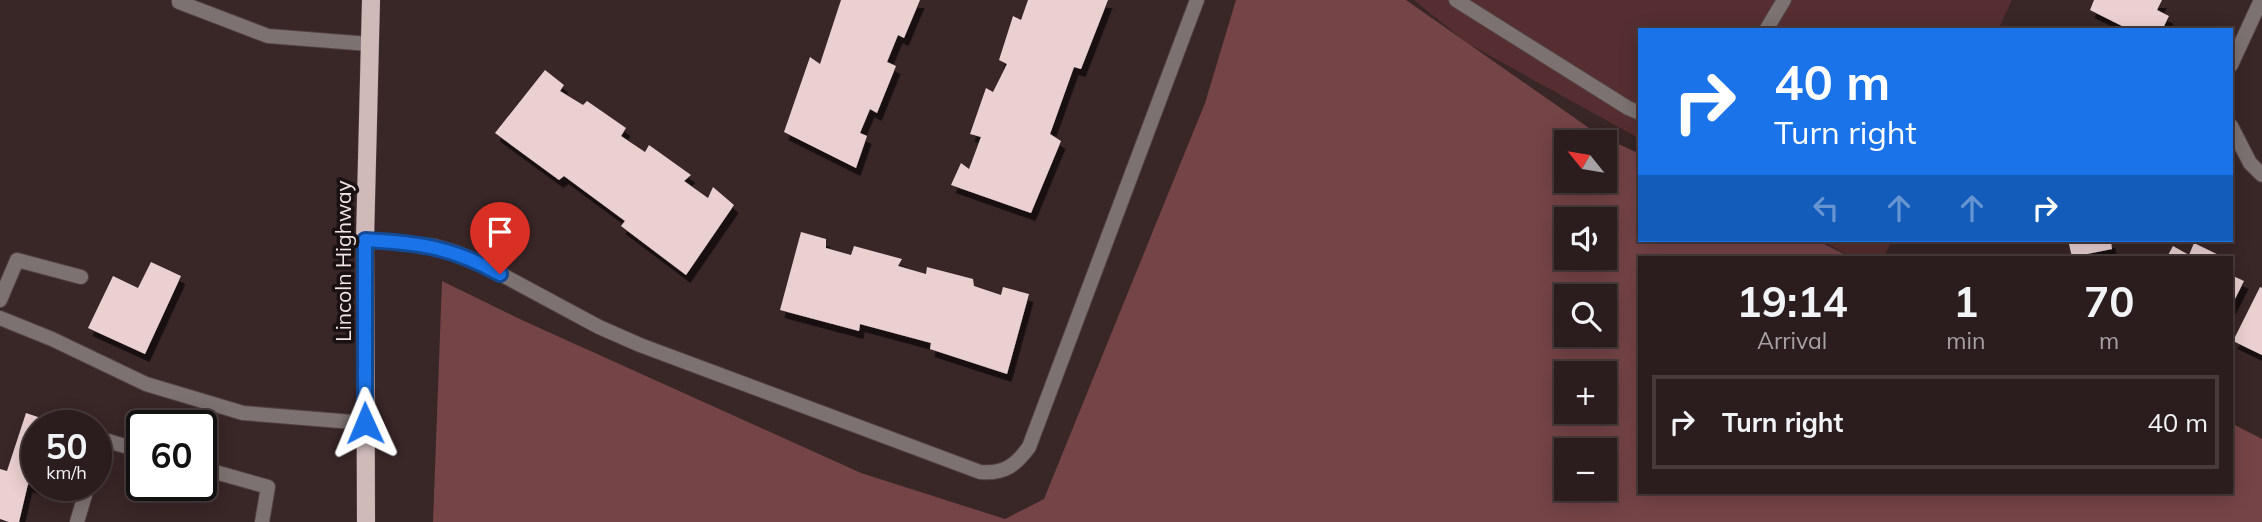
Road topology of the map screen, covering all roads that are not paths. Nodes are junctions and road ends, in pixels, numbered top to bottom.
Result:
1 (179, 0) edge
2 (372, 0) edge
3 (1197, 0) edge
4 (1456, 0) edge
5 (1784, 0) edge
6 (2261, 0) edge
7 (1767, 28) edge
8 (369, 44) junction
9 (2233, 61) edge
10 (1638, 112) edge
11 (2233, 130) edge
12 (2262, 175) edge
13 (365, 240) junction
14 (81, 276) dead end
15 (0, 300) edge
16 (0, 318) edge
17 (365, 423) junction
18 (217, 473) edge
19 (83, 501) edge
20 (77, 522) edge
21 (262, 522) edge
22 (366, 522) edge

1 - 8 street
2 - 8 main road, Lincoln Highway
3 - 13 street
4 - 10 street
5 - 7 street
6 - 9 street
8 - 13 main road, Lincoln Highway
11 - 12 street
13 - 17 main road, Lincoln Highway
14 - 15 street
16 - 17 street
17 - 22 main road, Lincoln Highway
18 - 21 street
19 - 20 street

